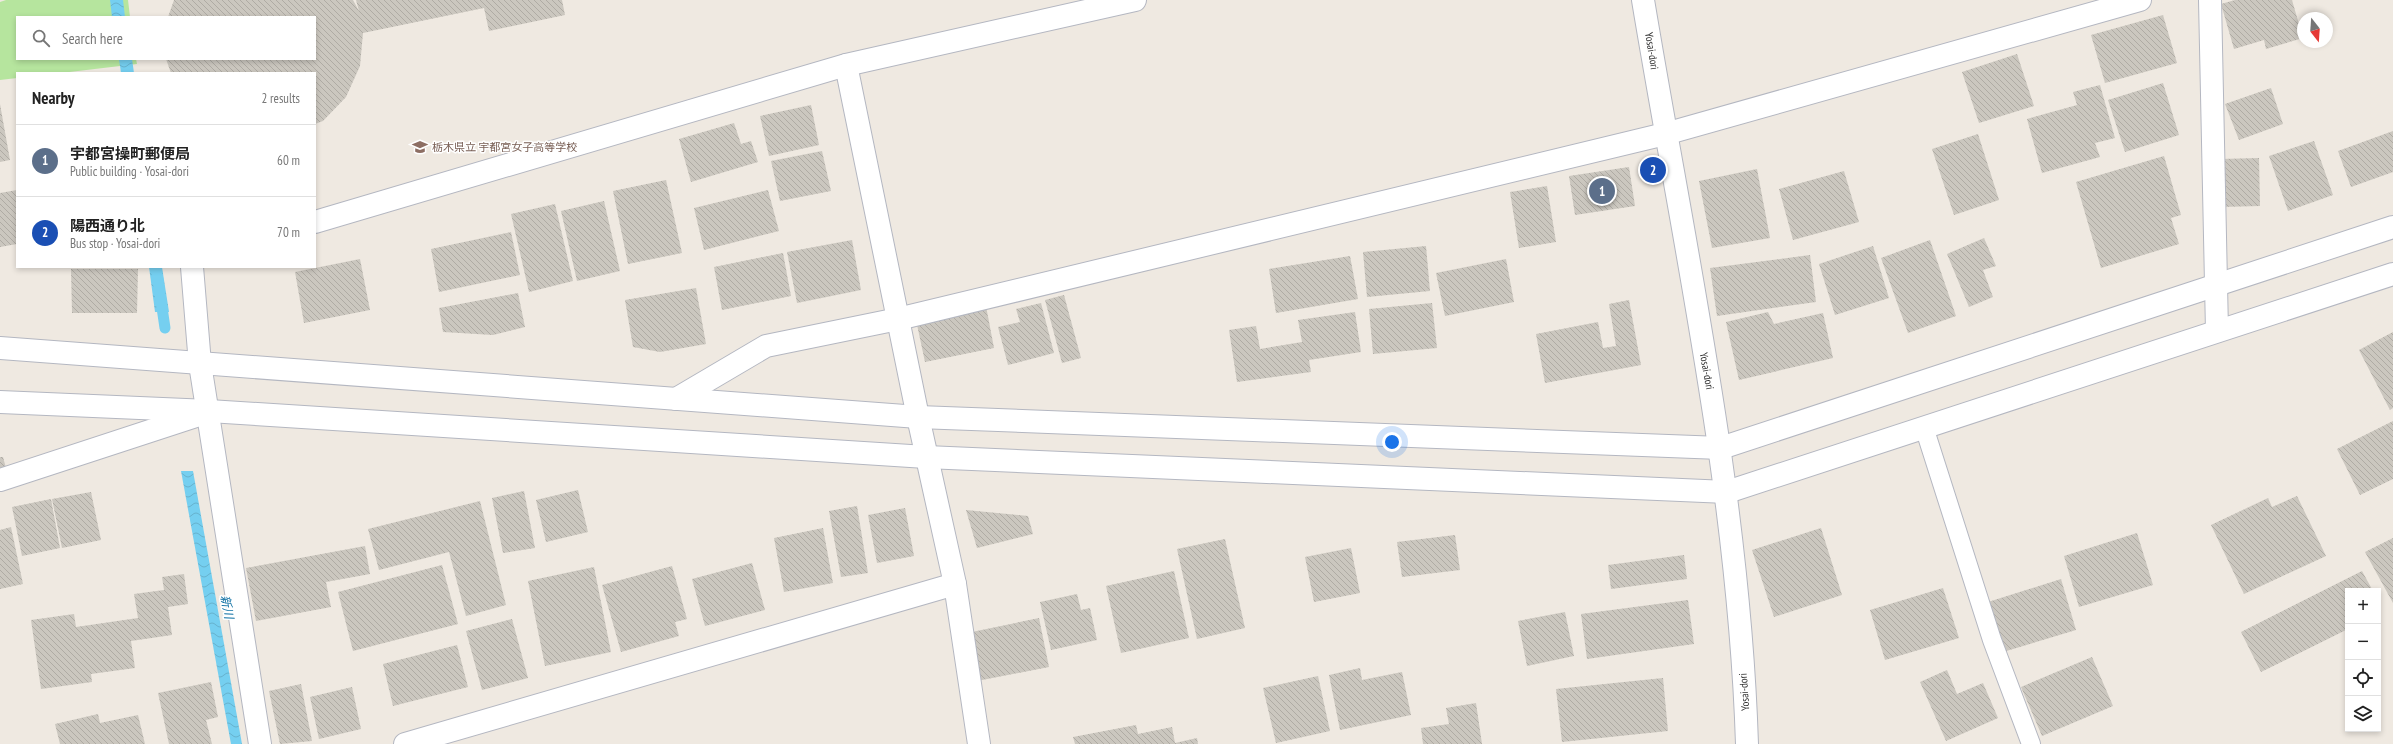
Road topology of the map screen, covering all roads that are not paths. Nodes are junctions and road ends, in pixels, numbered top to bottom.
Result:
1 (1135, 0) edge
2 (1643, 0) edge
3 (2140, 0) edge
4 (2210, 0) edge
5 (846, 64) junction
6 (1665, 134) junction
7 (316, 222) edge
8 (2393, 227) edge
9 (192, 268) edge
10 (2393, 274) edge
11 (2216, 284) junction
12 (898, 319) junction
13 (2217, 331) junction
14 (0, 348) edge
15 (200, 364) junction
16 (676, 399) junction
17 (0, 402) edge
18 (209, 411) junction
19 (918, 417) junction
20 (1924, 427) junction
21 (1721, 448) junction
22 (926, 457) junction
23 (0, 480) edge
24 (1727, 492) junction
25 (955, 584) junction
26 (260, 744) edge
27 (405, 744) edge
28 (978, 744) edge
29 (1747, 744) edge
30 (2031, 744) edge

1 - 5 street
2 - 6 street, Yosai-dori
3 - 6 street
4 - 11 street
5 - 7 street
5 - 12 street
6 - 12 street
6 - 21 street, Yosai-dori
8 - 11 street
9 - 15 street
10 - 13 street
11 - 13 street
11 - 21 street
12 - 16 street
12 - 19 street
13 - 20 street
14 - 15 street
15 - 16 street
15 - 18 street
16 - 19 street
17 - 18 street
18 - 22 street
18 - 23 street
18 - 26 street
19 - 21 street
19 - 22 street
20 - 24 street
20 - 30 lane
21 - 24 street, Yosai-dori
22 - 24 street
22 - 25 street
24 - 29 street, Yosai-dori
25 - 27 street
25 - 28 street

